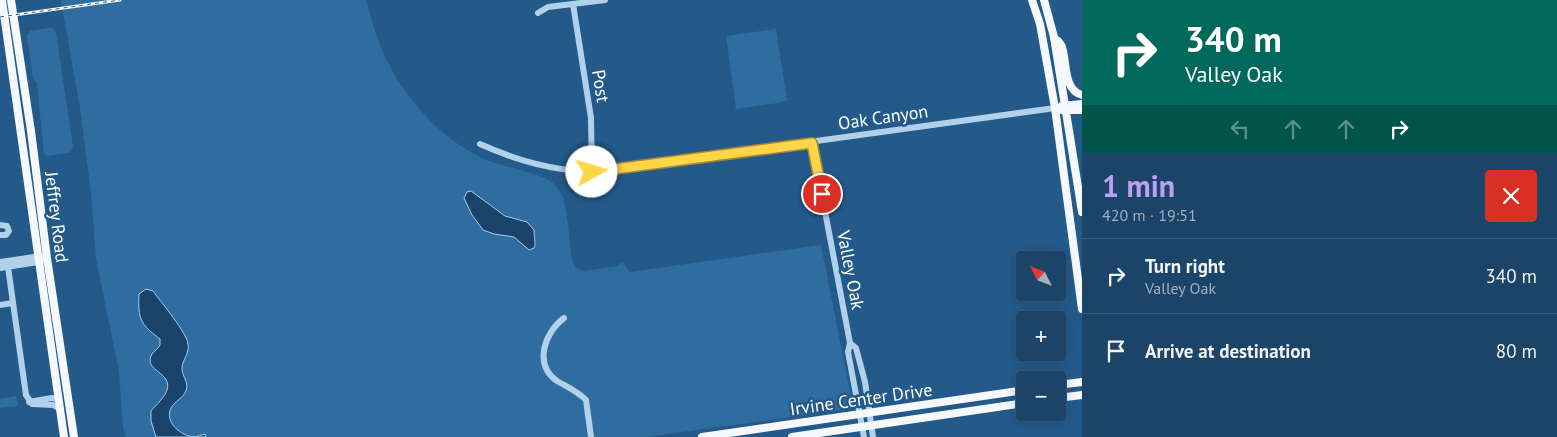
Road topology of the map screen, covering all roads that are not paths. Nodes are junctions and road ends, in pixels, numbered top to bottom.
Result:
1 (2, 0) edge
2 (11, 0) edge
3 (605, 0) edge
4 (1032, 0) edge
5 (1044, 0) edge
6 (573, 4) junction
7 (538, 14) dead end
8 (1054, 37) junction
9 (1082, 96) edge
10 (1082, 104) edge
11 (1055, 108) junction
12 (1066, 108) junction
13 (1082, 110) edge
14 (812, 143) junction
15 (480, 144) dead end
16 (592, 172) junction
17 (1082, 212) edge
18 (0, 225) edge
19 (0, 235) edge
20 (47, 258) junction
21 (38, 259) junction
22 (0, 262) edge
23 (0, 268) edge
24 (8, 268) junction
25 (12, 303) junction
26 (0, 305) edge
27 (1082, 309) edge
28 (564, 318) dead end
29 (850, 343) junction
30 (1082, 382) edge
31 (1066, 384) edge
32 (1016, 391) edge
33 (1082, 395) edge
34 (1066, 397) edge
35 (28, 400) junction
36 (59, 400) junction
37 (1016, 404) edge
38 (60, 409) junction
39 (869, 412) junction
40 (860, 414) junction
41 (872, 426) junction
42 (862, 427) junction
43 (73, 428) junction
44 (64, 437) edge
45 (74, 437) edge
46 (591, 437) edge
47 (702, 437) edge
48 (792, 437) edge
49 (864, 437) edge
50 (873, 437) edge

1 - 21 main road, Jeffrey Road
2 - 20 main road, Jeffrey Road
3 - 6 street
4 - 11 main road
5 - 8 main road
6 - 7 street
6 - 16 street, Post
8 - 9 main road
8 - 12 main road
10 - 12 main road
11 - 12 main road
11 - 14 street, Oak Canyon
11 - 27 main road
12 - 13 main road
12 - 17 main road
14 - 16 street, Oak Canyon
14 - 29 street, Valley Oak
15 - 16 street, Oak Canyon
18 - 19 street
20 - 21 street
20 - 43 main road, Jeffrey Road
21 - 22 street
21 - 24 street
21 - 36 main road, Jeffrey Road
23 - 24 street
24 - 25 street
25 - 26 street
25 - 35 street
28 - 46 street
29 - 39 street, Valley Oak
29 - 40 street, Valley Oak
30 - 31 main road
32 - 39 main road, Irvine Center Drive
33 - 34 main road
35 - 36 street
35 - 38 street
36 - 38 main road, Jeffrey Road
36 - 43 main road
37 - 41 main road, Irvine Center Drive
38 - 44 main road, Jeffrey Road
39 - 40 main road, Irvine Center Drive
39 - 41 street, Valley Oak
40 - 42 street, Valley Oak
40 - 47 main road, Irvine Center Drive
41 - 42 main road, Irvine Center Drive
41 - 50 street, Valley Oak
42 - 48 main road, Irvine Center Drive
42 - 49 street, Valley Oak
43 - 45 main road, Jeffrey Road

